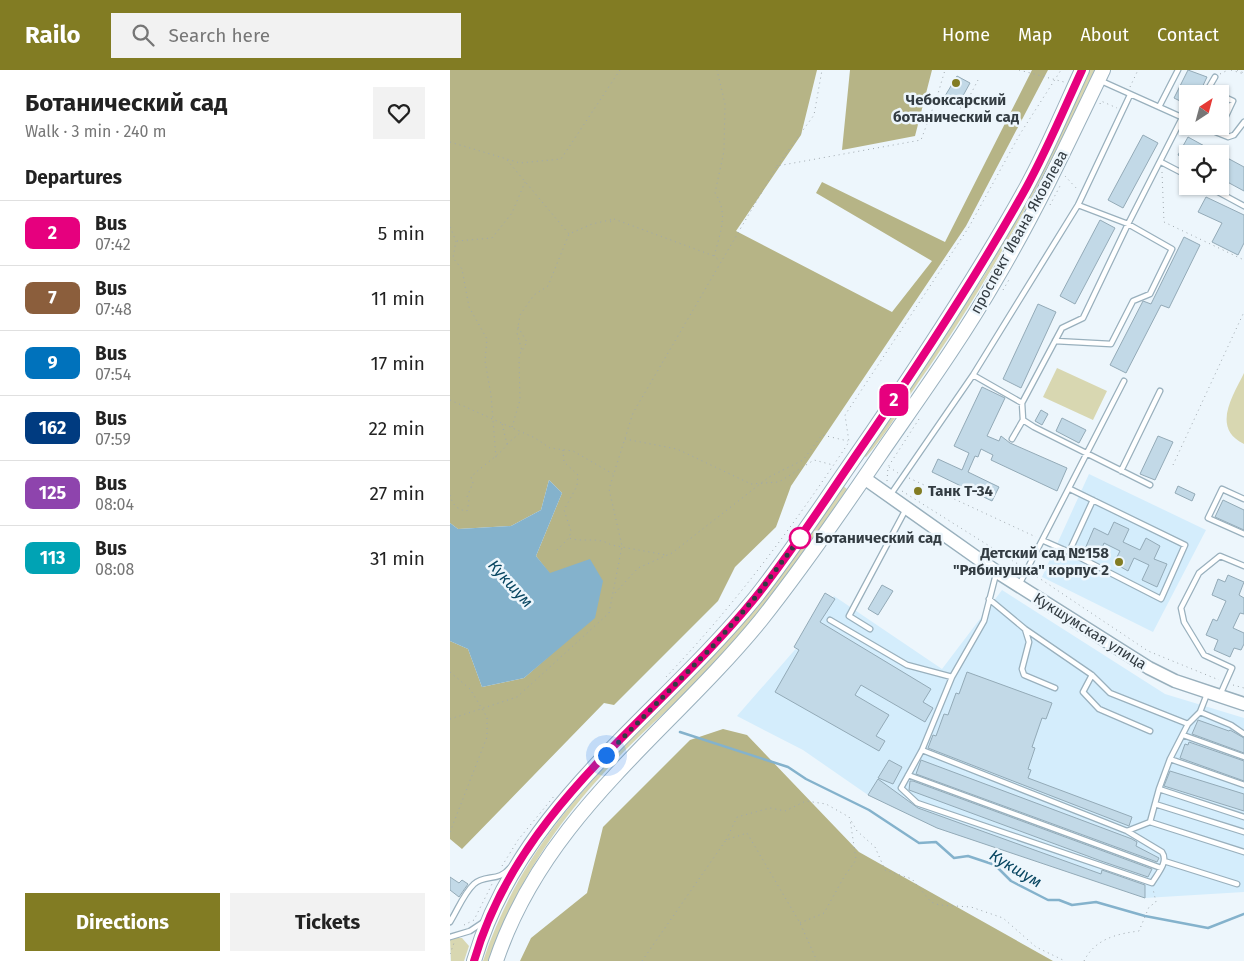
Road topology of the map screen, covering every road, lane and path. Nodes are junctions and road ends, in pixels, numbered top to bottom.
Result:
1 (620, 70) edge
2 (717, 70) edge
3 (822, 70) edge
4 (944, 70) edge
5 (1018, 70) edge
6 (1061, 70) edge
7 (1082, 70) edge
8 (1138, 70) edge
9 (1178, 70) edge
10 (1230, 70) edge
11 (1237, 70) edge
12 (1244, 74) edge
13 (1100, 75) edge
14 (1215, 77) joint
15 (1056, 79) junction
16 (978, 80) dead end
17 (1067, 84) dead end
18 (1211, 85) edge
19 (1129, 92) junction
20 (937, 98) junction
21 (1229, 99) edge
22 (1159, 107) junction
23 (1229, 110) edge
24 (1179, 116) edge
25 (1244, 122) edge
26 (1179, 130) edge
27 (1223, 135) edge
28 (450, 142) edge
29 (507, 159) junction
30 (1161, 162) junction
31 (777, 166) junction
32 (1179, 171) edge
33 (1065, 175) dead end
34 (525, 181) junction
35 (1082, 195) junction
36 (1224, 195) edge
37 (1078, 205) junction
38 (1244, 206) edge
39 (614, 219) junction
40 (610, 222) dead end
41 (1128, 224) junction
42 (450, 227) edge
43 (569, 234) junction
44 (456, 241) junction
45 (714, 256) junction
46 (1244, 260) edge
47 (721, 262) junction
48 (1244, 312) edge
49 (518, 327) junction
50 (1055, 341) junction
51 (522, 350) junction
52 (973, 375) junction
53 (1124, 381) dead end
54 (1160, 391) dead end
55 (450, 400) edge
56 (1022, 403) junction
57 (493, 419) junction
58 (1023, 420) junction
59 (502, 423) junction
60 (512, 427) junction
61 (521, 432) junction
62 (1012, 438) dead end
63 (625, 439) junction
64 (849, 442) junction
65 (506, 445) junction
66 (563, 450) junction
67 (1085, 454) junction
68 (496, 458) junction
69 (1173, 465) dead end
70 (840, 466) junction
71 (1121, 471) junction
72 (614, 474) junction
73 (904, 476) junction
74 (864, 478) junction
75 (1150, 485) dead end
76 (1070, 489) junction
77 (893, 492) junction
78 (450, 495) edge
79 (1244, 499) edge
80 (1093, 500) junction
81 (906, 507) junction
82 (1244, 534) edge
83 (569, 538) junction
84 (1044, 541) junction
85 (622, 546) junction
86 (557, 550) dead end
87 (1069, 552) junction
88 (667, 556) junction
89 (1244, 566) edge
90 (1028, 571) junction
91 (997, 572) junction
92 (1019, 586) junction
93 (614, 594) junction
94 (989, 599) junction
95 (830, 620) dead end
96 (870, 629) dead end
97 (1024, 629) junction
98 (450, 672) edge
99 (1092, 675) junction
100 (665, 678) dead end
101 (952, 678) junction
102 (1226, 683) junction
103 (1055, 688) dead end
104 (1244, 688) edge
105 (1214, 694) junction
106 (1244, 704) edge
107 (482, 709) junction
108 (1200, 712) junction
109 (450, 719) edge
110 (1188, 724) junction
111 (1150, 731) dead end
112 (1244, 734) edge
113 (1183, 735) junction
114 (922, 750) junction
115 (1244, 757) edge
116 (1170, 759) junction
117 (908, 776) junction
118 (1244, 785) edge
119 (1159, 789) junction
120 (556, 793) dead end
121 (1155, 804) junction
122 (850, 817) junction
123 (1244, 817) edge
124 (1150, 822) junction
125 (1127, 831) junction
126 (450, 832) edge
127 (1244, 832) edge
128 (536, 834) junction
129 (726, 840) junction
130 (1244, 852) edge
131 (1164, 861) junction
132 (1161, 868) junction
133 (1152, 883) junction
134 (1237, 884) dead end
135 (496, 889) junction
136 (488, 919) junction
137 (450, 922) edge
138 (800, 923) junction
139 (457, 929) dead end
140 (450, 937) edge
141 (456, 938) dead end
142 (450, 954) edge
143 (474, 961) edge
144 (496, 961) edge
145 (642, 961) edge
146 (817, 961) edge
147 (1065, 961) edge
148 (1084, 961) edge

1 - 29 path
2 - 45 path
3 - 31 path
4 - 20 path
5 - 15 path
6 - 15 path
7 - 70 main road, проспект Ивана Яковлева
8 - 19 path
9 - 22 lane
10 - 12 path
10 - 14 path
11 - 12 path
13 - 19 lane
13 - 74 main road, проспект Ивана Яковлева
14 - 18 lane
15 - 17 path
15 - 64 path
16 - 20 path
19 - 22 lane
19 - 35 lane
20 - 31 path
21 - 23 lane
22 - 24 lane
25 - 27 lane
26 - 30 lane
28 - 29 path
29 - 34 path
30 - 32 lane
30 - 41 lane
30 - 46 path
31 - 47 path
33 - 35 path
34 - 43 path
34 - 44 path
35 - 37 lane
36 - 38 lane
37 - 41 lane
37 - 52 lane
39 - 40 path
39 - 43 path
39 - 45 path
41 - 50 lane
41 - 50 lane
42 - 44 path
43 - 49 path
44 - 57 path
45 - 47 path
47 - 63 path
48 - 69 path
49 - 51 path
49 - 51 path
50 - 56 lane
51 - 60 path
52 - 56 lane
52 - 73 lane
53 - 67 lane
54 - 71 lane
55 - 57 path
56 - 58 lane
57 - 59 path
57 - 68 path
58 - 62 lane
58 - 67 lane
59 - 60 path
59 - 65 path
60 - 61 path
61 - 65 path
61 - 66 path
63 - 70 path
63 - 72 path
64 - 70 path
64 - 88 path
65 - 68 path
66 - 72 path
66 - 83 path
67 - 71 lane
67 - 76 lane
68 - 78 path
70 - 74 main road, Кукшумская улица
70 - 100 path
70 - 128 main road, проспект Ивана Яковлева
71 - 75 lane
72 - 85 path
73 - 77 lane
73 - 77 path
73 - 84 path
74 - 77 street, Кукшумская улица
74 - 144 main road, проспект Ивана Яковлева
76 - 80 lane
76 - 84 lane
77 - 81 street, Кукшумская улица
77 - 90 path
79 - 82 lane
80 - 87 lane
80 - 87 lane
81 - 91 street, Кукшумская улица
81 - 96 lane
83 - 85 path
83 - 86 path
84 - 87 lane
84 - 90 lane
85 - 88 path
85 - 93 path
88 - 93 path
89 - 102 lane
90 - 92 lane
90 - 102 path
91 - 92 street, Кукшумская улица
91 - 94 lane
92 - 105 street, Кукшумская улица
93 - 107 path
94 - 97 lane
94 - 101 lane
95 - 101 lane
97 - 99 lane
97 - 103 lane
98 - 107 path
99 - 110 lane
99 - 111 lane
101 - 114 lane
102 - 104 path
102 - 105 lane
105 - 106 street, Кукшумская улица
105 - 108 lane
107 - 109 path
107 - 126 path
108 - 110 lane
108 - 112 lane
110 - 113 lane
113 - 115 lane
113 - 116 lane
114 - 117 lane
114 - 125 lane
116 - 118 lane
116 - 119 lane
117 - 132 lane
117 - 133 lane
119 - 121 lane
119 - 123 lane
120 - 135 path
121 - 124 lane
121 - 127 lane
122 - 129 path
122 - 138 path
122 - 147 path
124 - 125 lane
124 - 130 lane
125 - 131 lane
128 - 135 lane
128 - 135 main road, проспект Ивана Яковлева
129 - 138 path
129 - 145 path
131 - 132 lane
131 - 134 lane
132 - 133 lane
133 - 148 path
135 - 136 main road, проспект Ивана Яковлева
135 - 137 lane
135 - 139 path
136 - 140 lane
136 - 143 main road, проспект Ивана Яковлева
138 - 146 path
141 - 142 path

